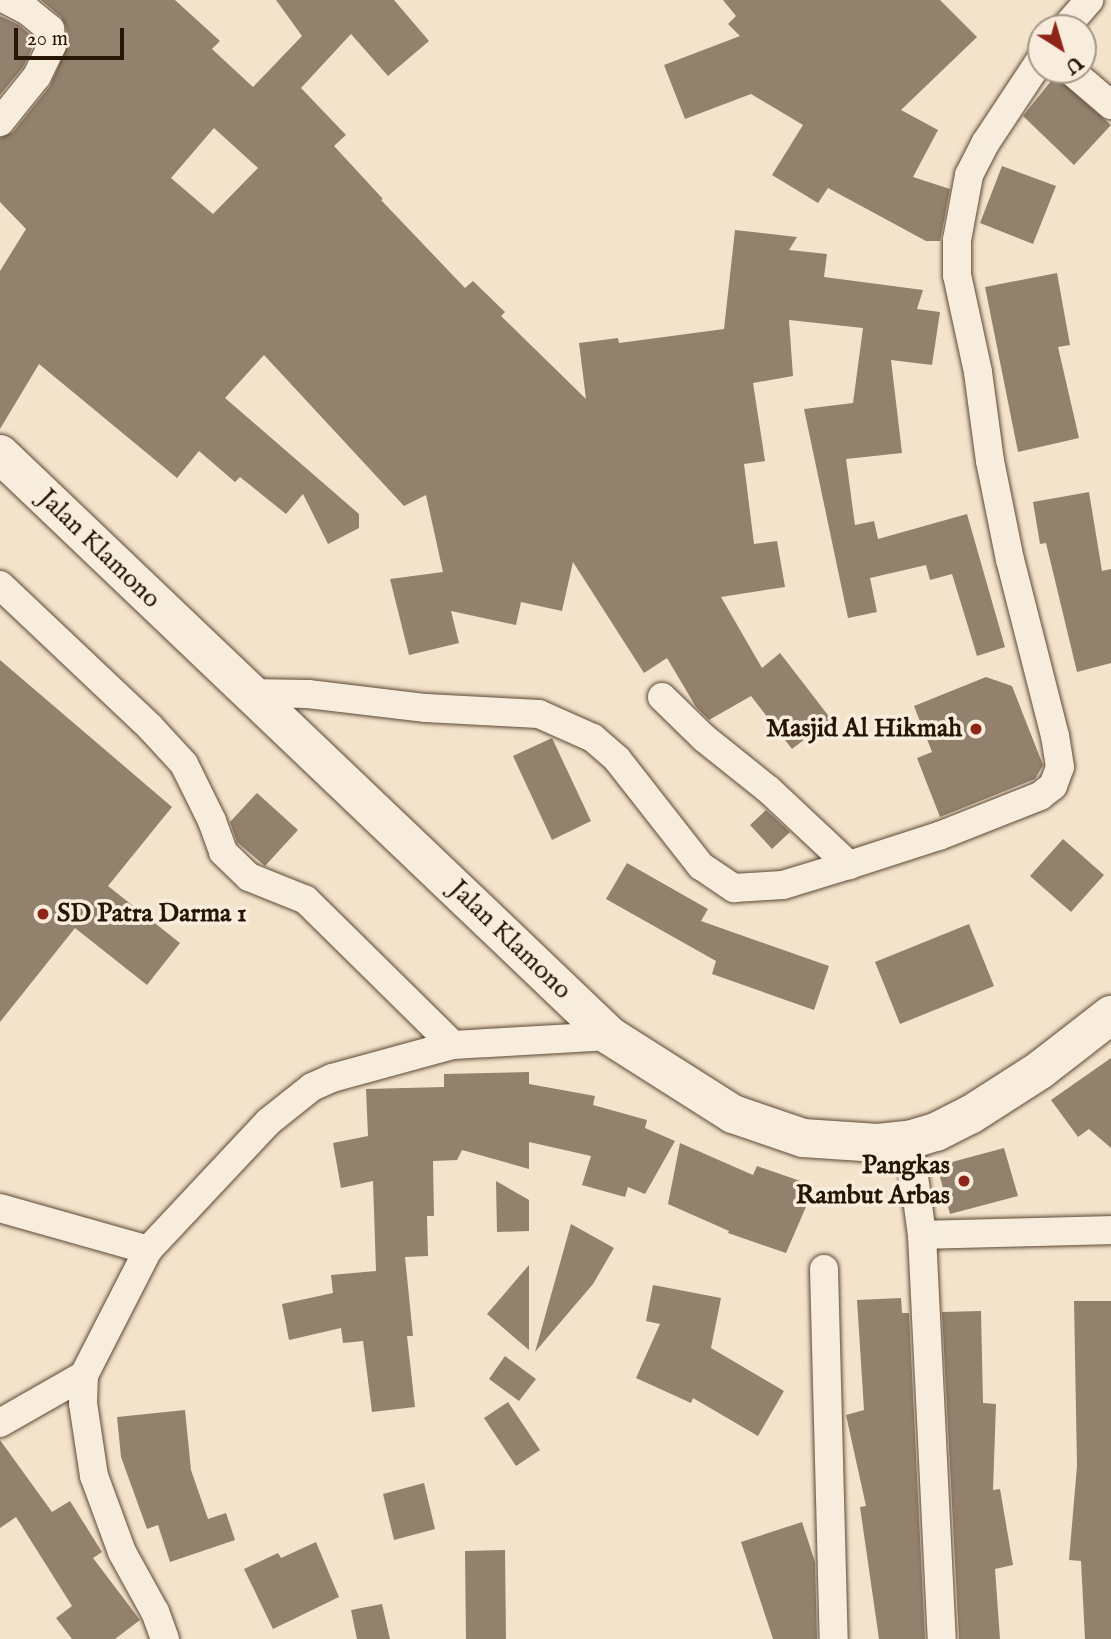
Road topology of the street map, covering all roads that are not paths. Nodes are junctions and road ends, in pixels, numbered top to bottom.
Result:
1 (6, 0) edge
2 (1089, 0) edge
3 (1077, 14) edge
4 (1027, 80) edge
5 (1086, 84) edge
6 (1111, 105) edge
7 (0, 122) edge
8 (0, 454) edge
9 (0, 585) edge
10 (250, 693) junction
11 (662, 697) dead end
12 (849, 865) junction
13 (1111, 1015) edge
14 (610, 1036) junction
15 (453, 1045) junction
16 (909, 1140) junction
17 (0, 1208) edge
18 (1111, 1230) edge
19 (922, 1235) junction
20 (148, 1250) junction
21 (824, 1269) dead end
22 (84, 1375) junction
23 (0, 1423) edge
24 (165, 1639) edge
25 (834, 1639) edge
26 (942, 1639) edge

1 - 7 street
2 - 3 street
4 - 12 street
5 - 6 street
8 - 10 main road, Jalan Klamono
9 - 15 street
10 - 12 street
10 - 14 main road, Jalan Klamono
11 - 12 street
13 - 16 main road, Jalan Klamono
14 - 15 street
14 - 16 main road, Jalan Klamono
15 - 20 street
16 - 19 street
17 - 20 street
18 - 19 street
19 - 26 street
20 - 22 street
21 - 25 street
22 - 23 street
22 - 24 street

